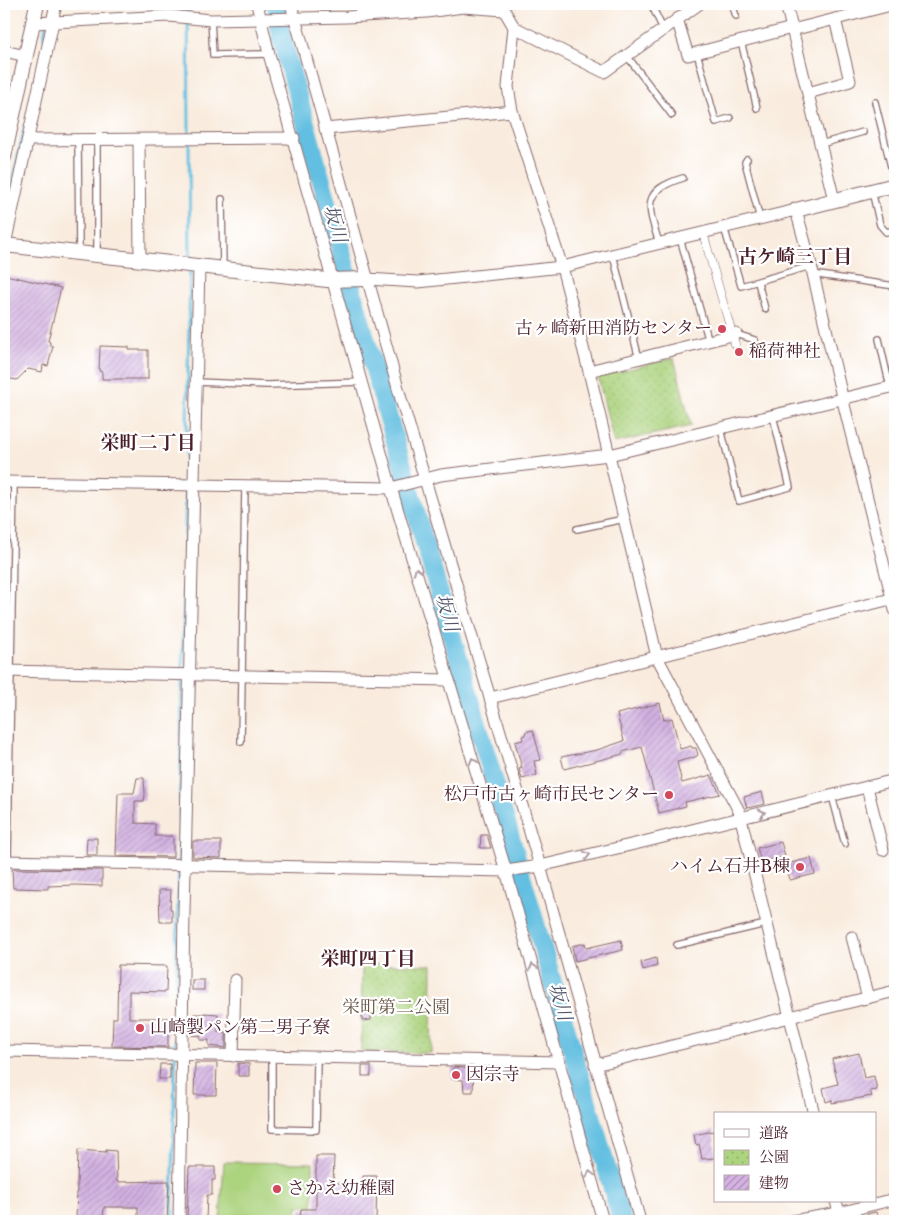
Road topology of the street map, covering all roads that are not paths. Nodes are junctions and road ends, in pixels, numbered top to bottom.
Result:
1 (38, 4) edge
2 (56, 4) edge
3 (257, 4) edge
4 (291, 4) edge
5 (361, 4) edge
6 (651, 4) edge
7 (698, 4) edge
8 (732, 4) edge
9 (786, 4) edge
10 (895, 4) edge
11 (503, 7) edge
12 (364, 16) junction
13 (736, 16) dead end
14 (292, 18) junction
15 (263, 19) junction
16 (677, 19) junction
17 (835, 19) junction
18 (211, 20) junction
19 (34, 22) junction
20 (53, 22) junction
21 (514, 26) junction
22 (664, 29) junction
23 (792, 29) junction
24 (742, 42) junction
25 (4, 51) edge
26 (697, 53) junction
27 (270, 54) junction
28 (26, 56) junction
29 (626, 56) junction
30 (808, 93) junction
31 (875, 102) dead end
32 (757, 108) dead end
33 (512, 111) junction
34 (672, 115) dead end
35 (730, 118) dead end
36 (325, 129) junction
37 (863, 132) dead end
38 (294, 138) junction
39 (28, 140) junction
40 (78, 140) junction
41 (97, 140) junction
42 (139, 140) junction
43 (821, 144) junction
44 (4, 156) edge
45 (747, 158) dead end
46 (683, 178) dead end
47 (895, 184) edge
48 (872, 191) junction
49 (222, 199) dead end
50 (834, 200) junction
51 (796, 210) junction
52 (760, 219) junction
53 (724, 227) junction
54 (895, 230) edge
55 (703, 233) junction
56 (680, 238) junction
57 (659, 243) junction
58 (4, 246) edge
59 (79, 253) junction
60 (97, 255) junction
61 (613, 255) junction
62 (140, 259) junction
63 (193, 265) junction
64 (562, 267) junction
65 (223, 268) junction
66 (812, 270) junction
67 (335, 279) junction
68 (365, 280) junction
69 (758, 282) junction
70 (895, 286) edge
71 (765, 309) dead end
72 (735, 338) junction
73 (879, 339) dead end
74 (755, 340) dead end
75 (709, 342) junction
76 (639, 359) junction
77 (589, 371) junction
78 (196, 382) junction
79 (362, 382) junction
80 (892, 386) edge
81 (842, 398) junction
82 (773, 416) junction
83 (720, 429) junction
84 (608, 456) junction
85 (424, 478) junction
86 (9, 482) edge
87 (189, 485) junction
88 (245, 486) junction
89 (391, 488) junction
90 (624, 519) junction
91 (578, 529) dead end
92 (894, 602) edge
93 (657, 657) junction
94 (7, 671) edge
95 (185, 675) junction
96 (241, 676) junction
97 (450, 680) junction
98 (490, 698) junction
99 (241, 742) dead end
100 (895, 780) edge
101 (867, 787) junction
102 (832, 796) junction
103 (741, 818) junction
104 (845, 844) dead end
105 (883, 850) dead end
106 (6, 861) edge
107 (181, 864) junction
108 (537, 866) junction
109 (508, 871) junction
110 (766, 924) junction
111 (852, 937) dead end
112 (677, 945) dead end
113 (235, 980) dead end
114 (895, 991) edge
115 (868, 998) junction
116 (789, 1017) junction
117 (4, 1051) edge
118 (177, 1055) junction
119 (233, 1056) junction
120 (272, 1056) junction
121 (317, 1058) junction
122 (560, 1062) junction
123 (595, 1065) junction
124 (813, 1112) edge
125 (895, 1199) edge
126 (836, 1202) edge
127 (840, 1217) edge
128 (179, 1221) edge
129 (603, 1221) edge
130 (640, 1221) edge
131 (792, 1221) edge

1 - 19 street
2 - 20 street
3 - 15 street
4 - 14 street
5 - 12 street
6 - 22 lane
7 - 16 street
8 - 13 lane
9 - 23 street
10 - 17 street
11 - 12 street
11 - 21 street
12 - 14 street
14 - 15 street
14 - 36 street
15 - 18 street
15 - 27 street
16 - 22 street
16 - 26 street
17 - 23 street
17 - 30 street
18 - 20 street
18 - 27 lane
19 - 20 street
19 - 28 street
20 - 39 street
21 - 29 street
21 - 33 street
22 - 29 street
23 - 24 street
23 - 30 street
24 - 26 street
24 - 32 lane
25 - 28 street
26 - 35 lane
27 - 38 street
28 - 44 street
29 - 34 lane
30 - 43 street
31 - 47 lane
33 - 36 street
33 - 64 street
36 - 68 street
37 - 43 lane
38 - 42 street
38 - 67 street
39 - 40 street
39 - 58 street
40 - 41 street
40 - 59 lane
41 - 42 street
41 - 60 lane
42 - 62 street
43 - 50 street
45 - 52 lane
46 - 57 lane
47 - 48 street
48 - 50 street
48 - 54 lane
49 - 65 lane
50 - 51 street
51 - 52 street
51 - 66 street
52 - 53 street
53 - 55 street
53 - 69 lane
55 - 56 street
55 - 72 street
56 - 57 street
56 - 75 lane
57 - 61 street
58 - 59 street
59 - 60 street
60 - 62 street
61 - 64 street
61 - 76 lane
62 - 63 street
63 - 65 street
63 - 78 street
64 - 68 street
64 - 77 street
65 - 67 street
66 - 69 lane
66 - 70 lane
66 - 81 street
67 - 68 street
67 - 79 street
68 - 85 street
69 - 71 lane
72 - 74 lane
72 - 75 street
73 - 80 lane
75 - 76 street
76 - 77 street
77 - 84 street
78 - 79 lane
78 - 87 street
79 - 89 street
80 - 81 street
81 - 82 street
81 - 92 street
82 - 83 street
82 - 83 lane
83 - 84 street
84 - 85 street
84 - 90 street
85 - 89 street
85 - 98 street
86 - 87 street
86 - 94 lane
87 - 88 street
87 - 95 street
88 - 89 street
88 - 96 lane
97 -> 89 street
90 - 91 lane
90 - 93 street
92 - 93 street
93 - 98 street
93 - 103 street
94 - 95 street
94 - 106 lane
95 - 96 street
95 - 107 street
96 - 97 street
96 - 99 lane
109 -> 97 street
98 - 108 street
100 - 101 street
101 - 102 street
101 - 105 street
103 -> 102 street
102 - 104 lane
108 -> 103 street
103 - 110 street
106 - 107 street
107 - 109 street
107 - 118 street
108 - 109 street
108 - 123 street
122 -> 109 street
110 - 112 lane
110 - 116 street
111 - 115 street
113 - 119 street
114 - 115 street
115 - 116 street
116 - 123 street
116 - 124 street
117 - 118 street
118 - 119 street
118 - 128 street
119 - 120 street
120 - 121 street
120 - 121 lane
121 - 122 street
129 -> 122 street
123 - 130 street
125 - 127 street
126 - 127 street
127 - 131 street

